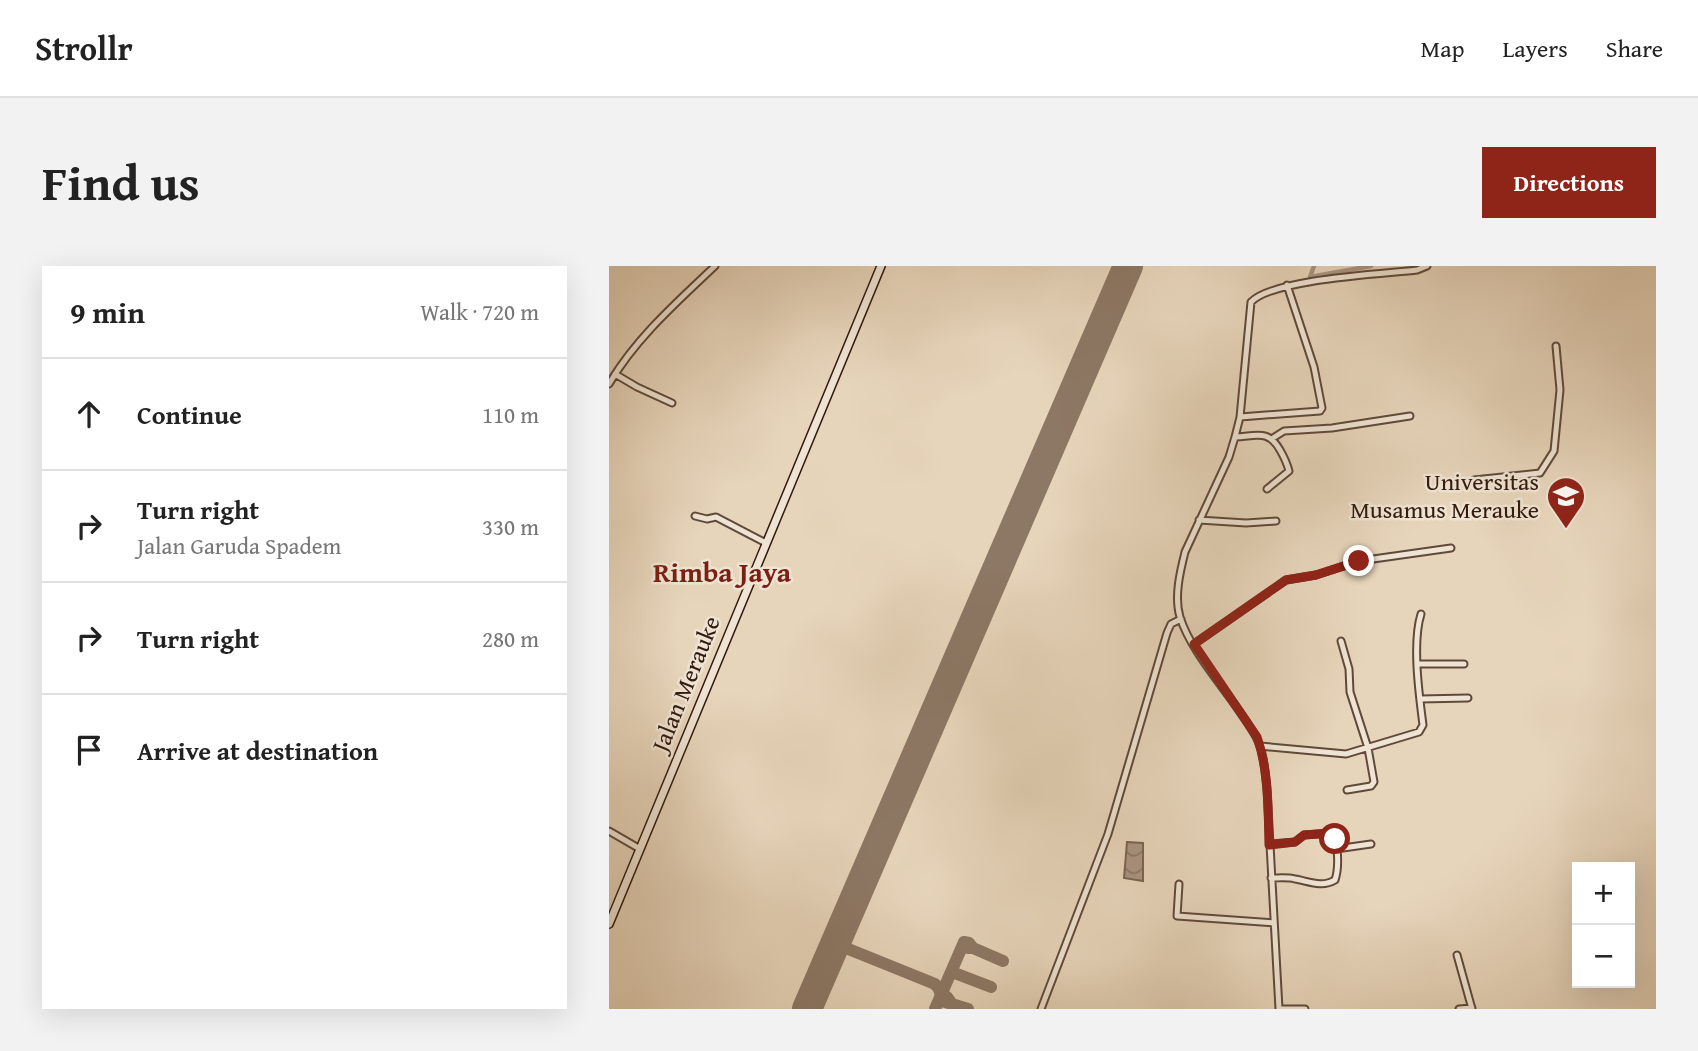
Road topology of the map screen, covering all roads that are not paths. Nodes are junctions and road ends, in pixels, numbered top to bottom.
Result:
1 (715, 266) edge
2 (881, 266) edge
3 (1427, 266) edge
4 (1287, 285) junction
5 (1556, 346) dead end
6 (615, 374) junction
7 (609, 384) edge
8 (672, 402) dead end
9 (1240, 416) junction
10 (1410, 416) dead end
11 (1235, 437) junction
12 (1273, 438) junction
13 (1474, 480) dead end
14 (1267, 489) dead end
15 (695, 516) dead end
16 (1199, 520) junction
17 (1276, 521) dead end
18 (766, 543) junction
19 (1451, 548) dead end
20 (1421, 614) dead end
21 (1181, 619) junction
22 (1341, 641) dead end
23 (1194, 644) junction
24 (1417, 664) junction
25 (1464, 664) dead end
26 (1468, 698) dead end
27 (1420, 699) junction
28 (1260, 746) junction
29 (1368, 748) junction
30 (1347, 790) dead end
31 (609, 831) edge
32 (1371, 844) dead end
33 (1269, 845) junction
34 (640, 849) junction
35 (1336, 849) junction
36 (1271, 878) junction
37 (1179, 884) dead end
38 (1274, 923) junction
39 (609, 924) edge
40 (1457, 955) dead end
41 (1041, 1009) edge
42 (1279, 1009) edge
43 (1305, 1009) edge
44 (1458, 1009) edge
45 (1472, 1009) edge

1 - 6 street
2 - 18 street, Jalan Merauke
3 - 4 street
4 - 9 street
4 - 9 street
5 - 13 street
6 - 7 street
6 - 8 street
9 - 11 street
10 - 12 street
11 - 12 street
11 - 16 street
12 - 14 street
15 - 18 street
16 - 17 street
16 - 21 street
18 - 34 street, Jalan Merauke
19 - 23 street
20 - 24 street
21 - 23 street
21 - 41 street
22 - 29 street
23 - 28 street
24 - 25 street
24 - 27 street
26 - 27 street
27 - 29 street
28 - 29 street
28 - 33 street
29 - 30 street
31 - 34 street
32 - 35 street
33 - 35 street
33 - 36 street
34 - 39 street, Jalan Merauke
35 - 36 street
36 - 38 street
37 - 38 street
38 - 42 street
40 - 45 street
42 - 43 street
44 - 45 street

